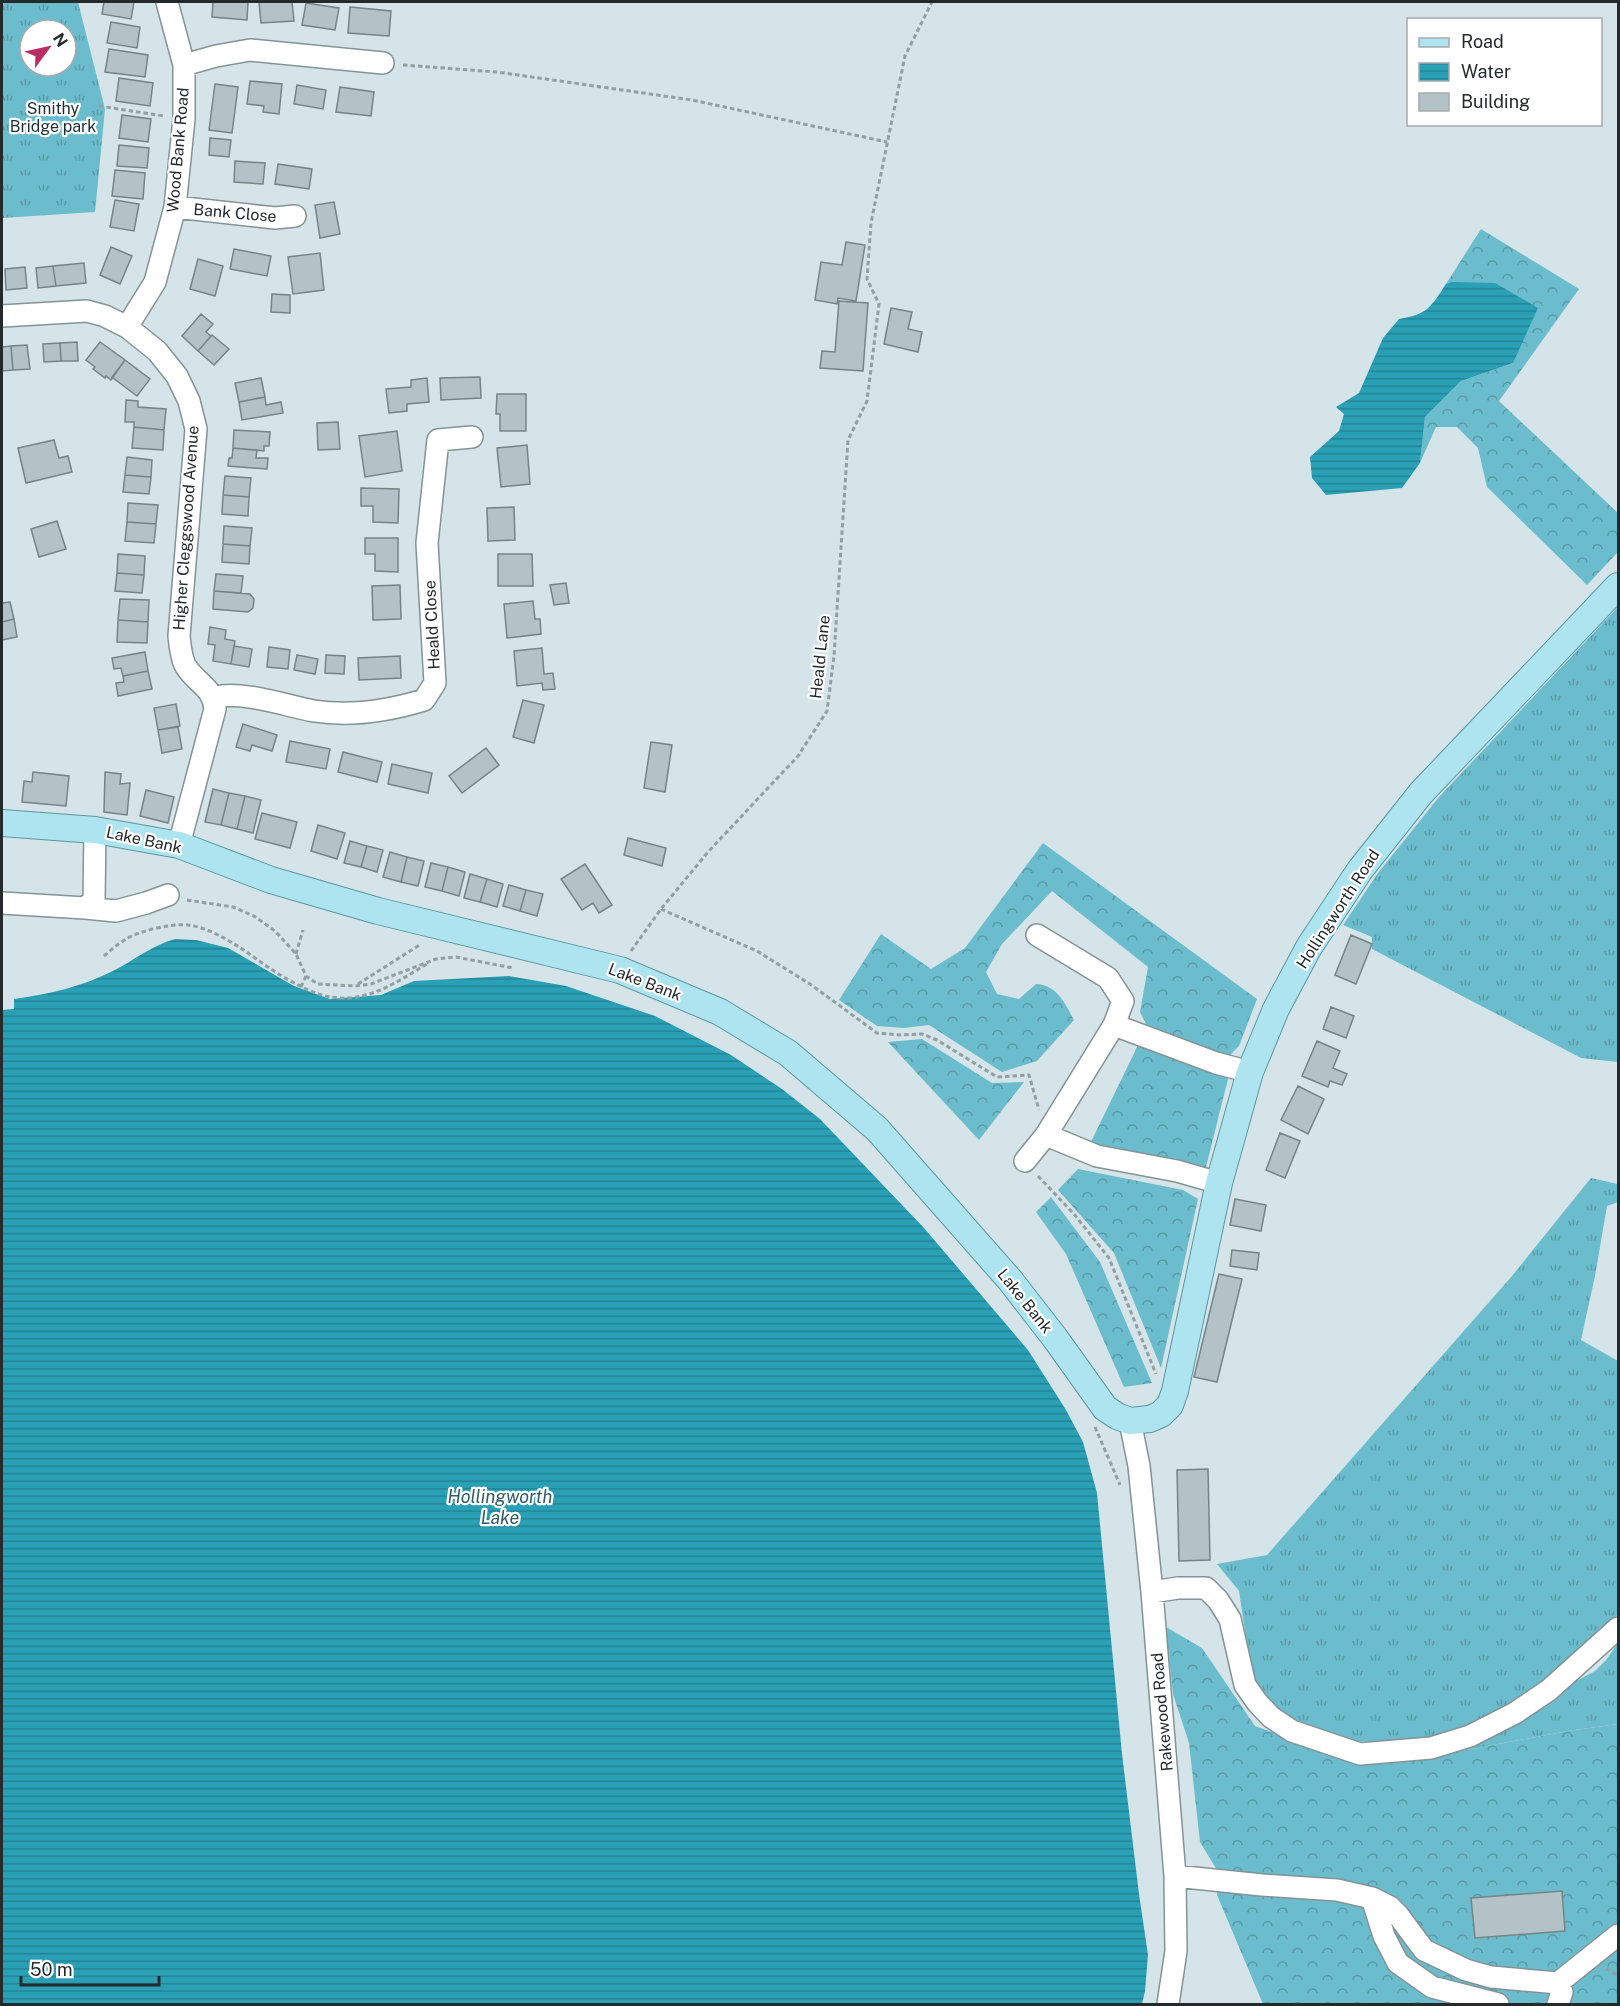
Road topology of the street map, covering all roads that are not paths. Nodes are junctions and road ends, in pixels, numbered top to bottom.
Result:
1 (167, 2) edge
2 (383, 63) road end
3 (184, 65) junction
4 (175, 207) junction
5 (295, 216) dead end
6 (2, 316) edge
7 (127, 327) junction
8 (472, 436) dead end
9 (1618, 586) edge
10 (214, 697) junction
11 (2, 823) edge
12 (95, 830) junction
13 (179, 845) junction
14 (168, 895) road end
15 (2, 903) edge
16 (86, 908) junction
17 (1037, 935) dead end
18 (1114, 1025) junction
19 (1250, 1072) junction
20 (1046, 1135) junction
21 (1025, 1161) road end
22 (1219, 1183) junction
23 (1130, 1421) junction
24 (1152, 1592) junction
25 (1618, 1628) edge
26 (1175, 1876) junction
27 (1372, 1898) junction
28 (1618, 1935) edge
29 (1558, 1983) junction
30 (1168, 2004) edge
31 (1498, 2004) edge
32 (1558, 2004) edge

1 - 3 street, Wood Bank Road
2 - 3 street
3 - 4 street, Wood Bank Road
4 - 5 street, Bank Close
4 - 7 street, Wood Bank Road
6 - 7 street, Higher Cleggswood Avenue
7 - 10 street, Higher Cleggswood Avenue
8 - 10 street, Heald Close
9 - 19 main road, Hollingworth Road
10 - 13 street
11 - 12 main road, Lake Bank
12 - 13 main road, Lake Bank
12 - 16 street
13 - 23 main road, Lake Bank
14 - 16 street
15 - 16 street
17 - 18 street
18 - 19 street
18 - 20 street
19 - 22 main road, Hollingworth Road
20 - 21 street
20 - 22 street
22 - 23 main road, Hollingworth Road
23 - 24 street, Rakewood Road
24 - 25 street
24 - 26 street, Rakewood Road
26 - 27 street
26 - 30 street, Rakewood Road
27 - 29 street
27 - 31 street
28 - 29 street
29 - 32 street

